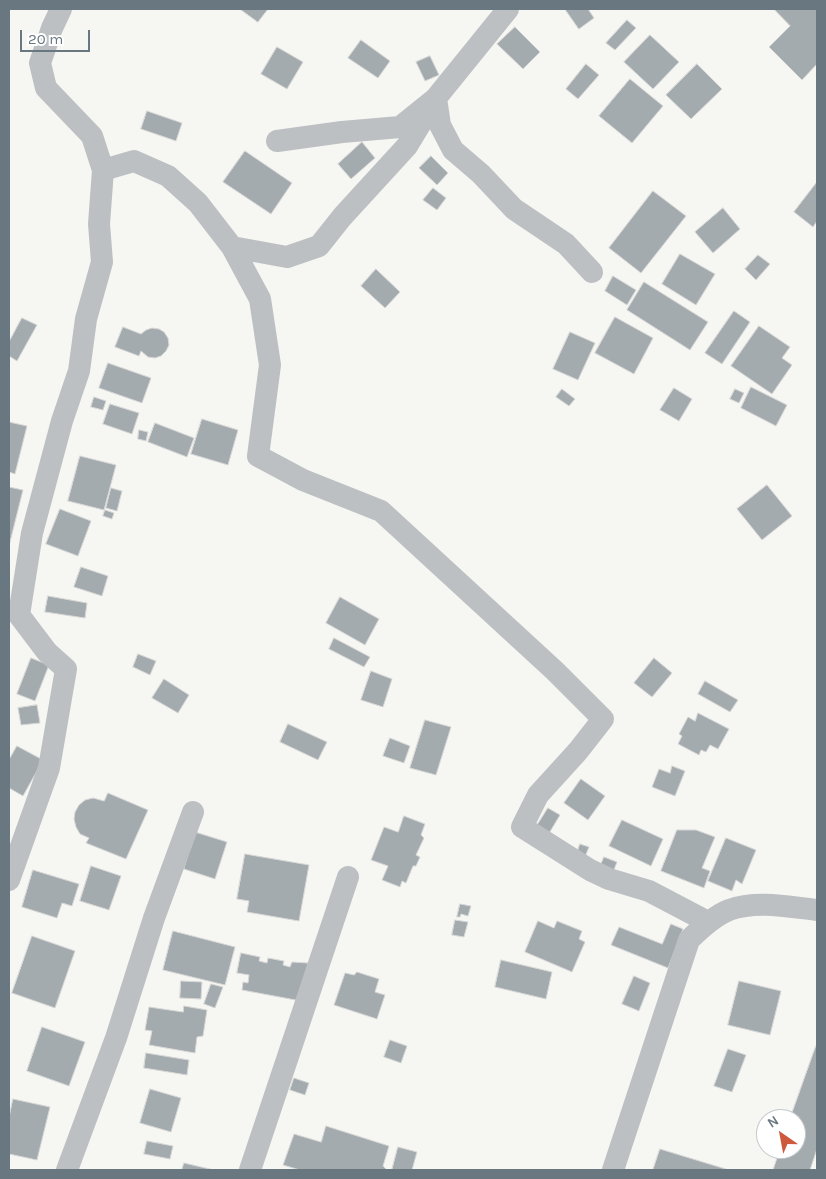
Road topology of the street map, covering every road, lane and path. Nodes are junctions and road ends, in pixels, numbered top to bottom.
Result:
1 (62, 9) edge
2 (508, 9) edge
3 (436, 98) junction
4 (277, 141) dead end
5 (103, 170) junction
6 (232, 247) junction
7 (592, 272) dead end
8 (193, 812) dead end
9 (348, 877) dead end
10 (9, 880) edge
11 (817, 910) edge
12 (708, 922) junction
13 (68, 1170) edge
14 (250, 1170) edge
15 (613, 1170) edge

1 - 5 street
2 - 3 street
3 - 4 street
3 - 6 street
3 - 7 street
5 - 6 street
5 - 10 street
6 - 12 street
8 - 13 street
9 - 14 street
11 - 12 street
12 - 15 street

